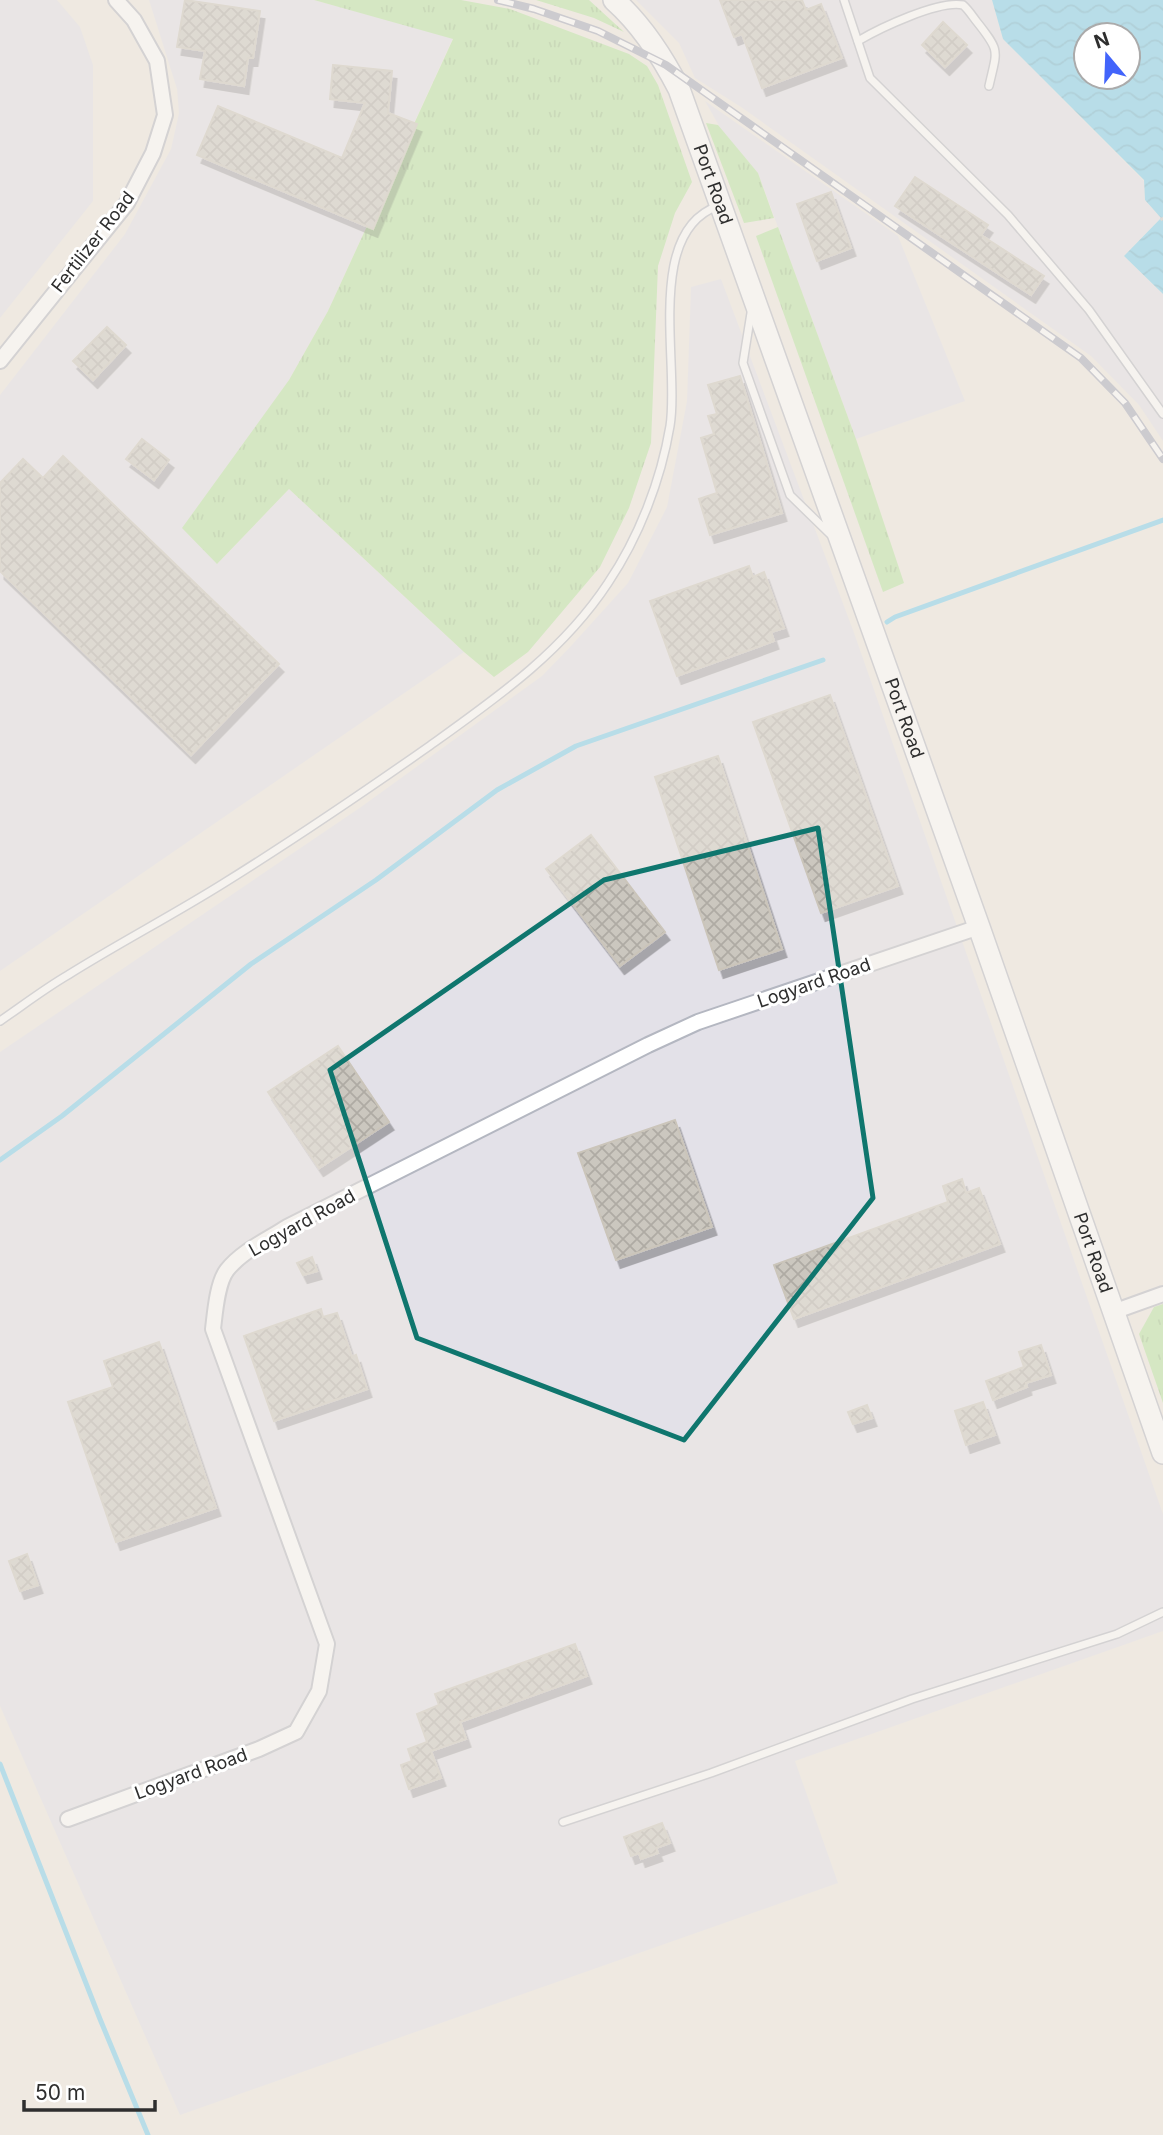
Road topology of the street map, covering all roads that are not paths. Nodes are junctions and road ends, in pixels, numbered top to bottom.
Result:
1 (116, 0) edge
2 (614, 0) edge
3 (844, 0) edge
4 (858, 41) junction
5 (989, 86) dead end
6 (722, 204) junction
7 (754, 296) junction
8 (0, 361) edge
9 (1163, 414) edge
10 (843, 547) junction
11 (979, 927) junction
12 (0, 1021) edge
13 (1163, 1293) edge
14 (1113, 1312) junction
15 (1163, 1453) edge
16 (1163, 1612) edge
17 (68, 1819) dead end
18 (563, 1822) dead end

1 - 8 street, Fertilizer Road
2 - 6 main road, Port Road
3 - 4 lane
4 - 5 lane
4 - 9 lane
6 - 7 main road, Port Road
6 - 12 lane
7 - 10 main road, Port Road
7 - 10 lane
10 - 11 main road, Port Road
11 - 14 main road, Port Road
11 - 17 street, Logyard Road
13 - 14 street
14 - 15 main road, Port Road
16 - 18 lane

